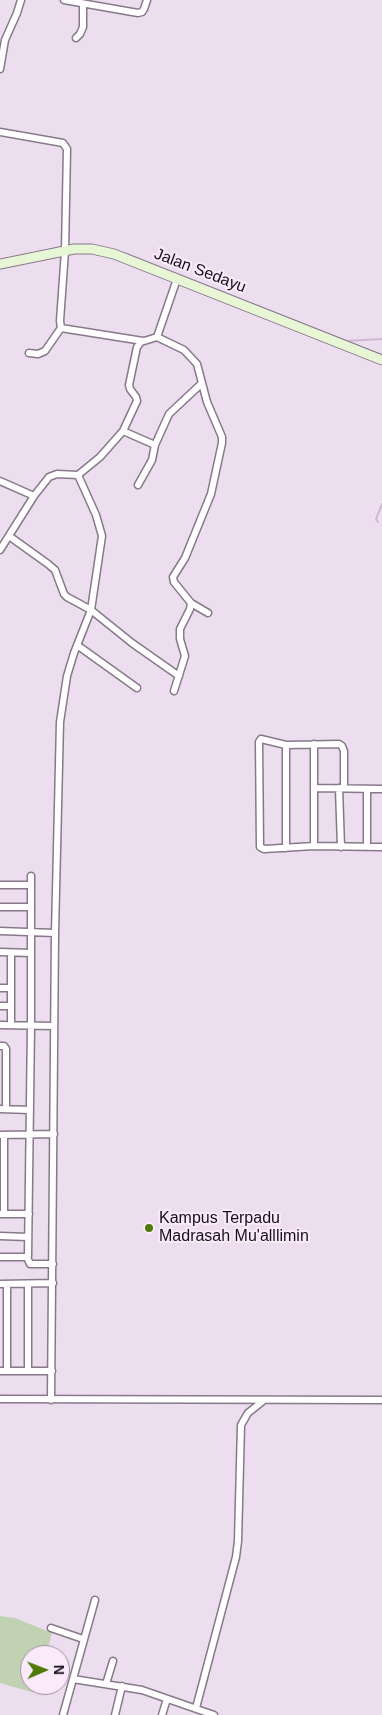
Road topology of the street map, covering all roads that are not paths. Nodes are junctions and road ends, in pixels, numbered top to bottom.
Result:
1 (21, 0) edge
2 (64, 0) edge
3 (147, 0) edge
4 (84, 4) junction
5 (76, 38) dead end
6 (0, 69) edge
7 (0, 132) edge
8 (65, 251) junction
9 (0, 264) edge
10 (177, 278) junction
11 (62, 328) junction
12 (157, 337) junction
13 (143, 341) junction
14 (29, 353) dead end
15 (382, 360) edge
16 (202, 384) junction
17 (123, 431) junction
18 (155, 445) junction
19 (80, 473) junction
20 (0, 481) edge
21 (138, 485) dead end
22 (34, 496) junction
23 (8, 536) junction
24 (0, 550) edge
25 (190, 603) junction
26 (91, 610) junction
27 (208, 613) dead end
28 (77, 645) junction
29 (176, 674) junction
30 (137, 688) dead end
31 (174, 691) dead end
32 (286, 744) junction
33 (314, 744) junction
34 (314, 788) junction
35 (342, 788) junction
36 (382, 788) edge
37 (367, 789) junction
38 (314, 846) junction
39 (341, 847) junction
40 (367, 847) junction
41 (382, 847) edge
42 (286, 848) junction
43 (31, 876) dead end
44 (0, 885) edge
45 (31, 885) junction
46 (0, 907) edge
47 (31, 907) junction
48 (0, 931) edge
49 (31, 931) junction
50 (56, 933) junction
51 (0, 952) edge
52 (11, 952) junction
53 (31, 953) junction
54 (0, 988) edge
55 (11, 988) junction
56 (0, 1006) edge
57 (11, 1006) junction
58 (0, 1025) edge
59 (11, 1025) junction
60 (31, 1025) junction
61 (54, 1026) junction
62 (0, 1046) edge
63 (3, 1109) edge
64 (30, 1110) junction
65 (30, 1134) junction
66 (54, 1134) junction
67 (2, 1135) edge
68 (2, 1164) edge
69 (2, 1189) edge
70 (2, 1214) edge
71 (29, 1214) junction
72 (0, 1236) edge
73 (28, 1237) junction
74 (0, 1257) edge
75 (27, 1257) junction
76 (53, 1264) junction
77 (53, 1283) junction
78 (0, 1284) edge
79 (8, 1284) junction
80 (28, 1284) junction
81 (4, 1371) edge
82 (28, 1371) junction
83 (52, 1371) junction
84 (0, 1399) edge
85 (51, 1400) junction
86 (382, 1400) edge
87 (263, 1401) junction
88 (95, 1600) dead end
89 (51, 1628) dead end
90 (83, 1639) junction
91 (112, 1661) dead end
92 (73, 1679) junction
93 (106, 1684) junction
94 (122, 1686) junction
95 (167, 1698) junction
96 (196, 1708) junction
97 (63, 1715) edge
98 (115, 1715) edge
99 (162, 1715) edge
100 (214, 1715) edge

1 - 6 street
2 - 4 street
3 - 4 street
4 - 5 street
7 - 8 street
8 - 9 street, Jalan Sedayu
8 - 10 street, Jalan Sedayu
8 - 11 street
10 - 12 street
10 - 15 street, Jalan Sedayu
11 - 13 street
11 - 14 street
12 - 13 street
12 - 16 street
13 - 17 street
16 - 18 street
16 - 25 street
17 - 18 street
17 - 19 street
18 - 21 street
19 - 22 street
19 - 26 street
20 - 22 street
22 - 23 street
23 - 24 street
23 - 26 street
25 - 27 street
25 - 29 street
26 - 28 street
26 - 29 street
28 - 30 street
28 - 50 street
29 - 31 street
32 - 33 street
32 - 42 street
32 - 42 street
33 - 34 street
33 - 35 street
34 - 35 street
34 - 38 street
35 - 37 street
35 - 39 street
36 - 37 street
37 - 40 street
38 - 39 street
38 - 42 street
39 - 40 street
40 - 41 street
43 - 45 street
44 - 45 street
45 - 47 street
46 - 47 street
47 - 49 street
48 - 49 street
49 - 50 street
49 - 53 street
50 - 61 street
51 - 52 street
52 - 53 street
52 - 55 street
53 - 60 street
54 - 55 street
55 - 57 street
56 - 57 street
57 - 59 street
58 - 59 street
59 - 60 street
60 - 61 street
60 - 64 street
61 - 66 street
62 - 63 street
63 - 64 street
64 - 65 street
65 - 66 street
65 - 67 street
65 - 71 street
66 - 76 street
67 - 68 street
68 - 69 street
69 - 70 street
70 - 71 street
71 - 73 street
72 - 73 street
73 - 75 street
74 - 75 street
75 - 76 street
76 - 77 street
77 - 80 street
77 - 83 street
78 - 79 street
79 - 80 street
79 - 81 street
80 - 82 street
81 - 82 street
82 - 83 street
83 - 85 street
84 - 85 street
85 - 87 street
86 - 87 street
87 - 96 street
88 - 90 street
89 - 90 street
90 - 92 street
91 - 93 street
92 - 93 street
92 - 97 street
93 - 94 street
94 - 95 street
94 - 98 street
95 - 96 street
95 - 99 street
96 - 100 street

